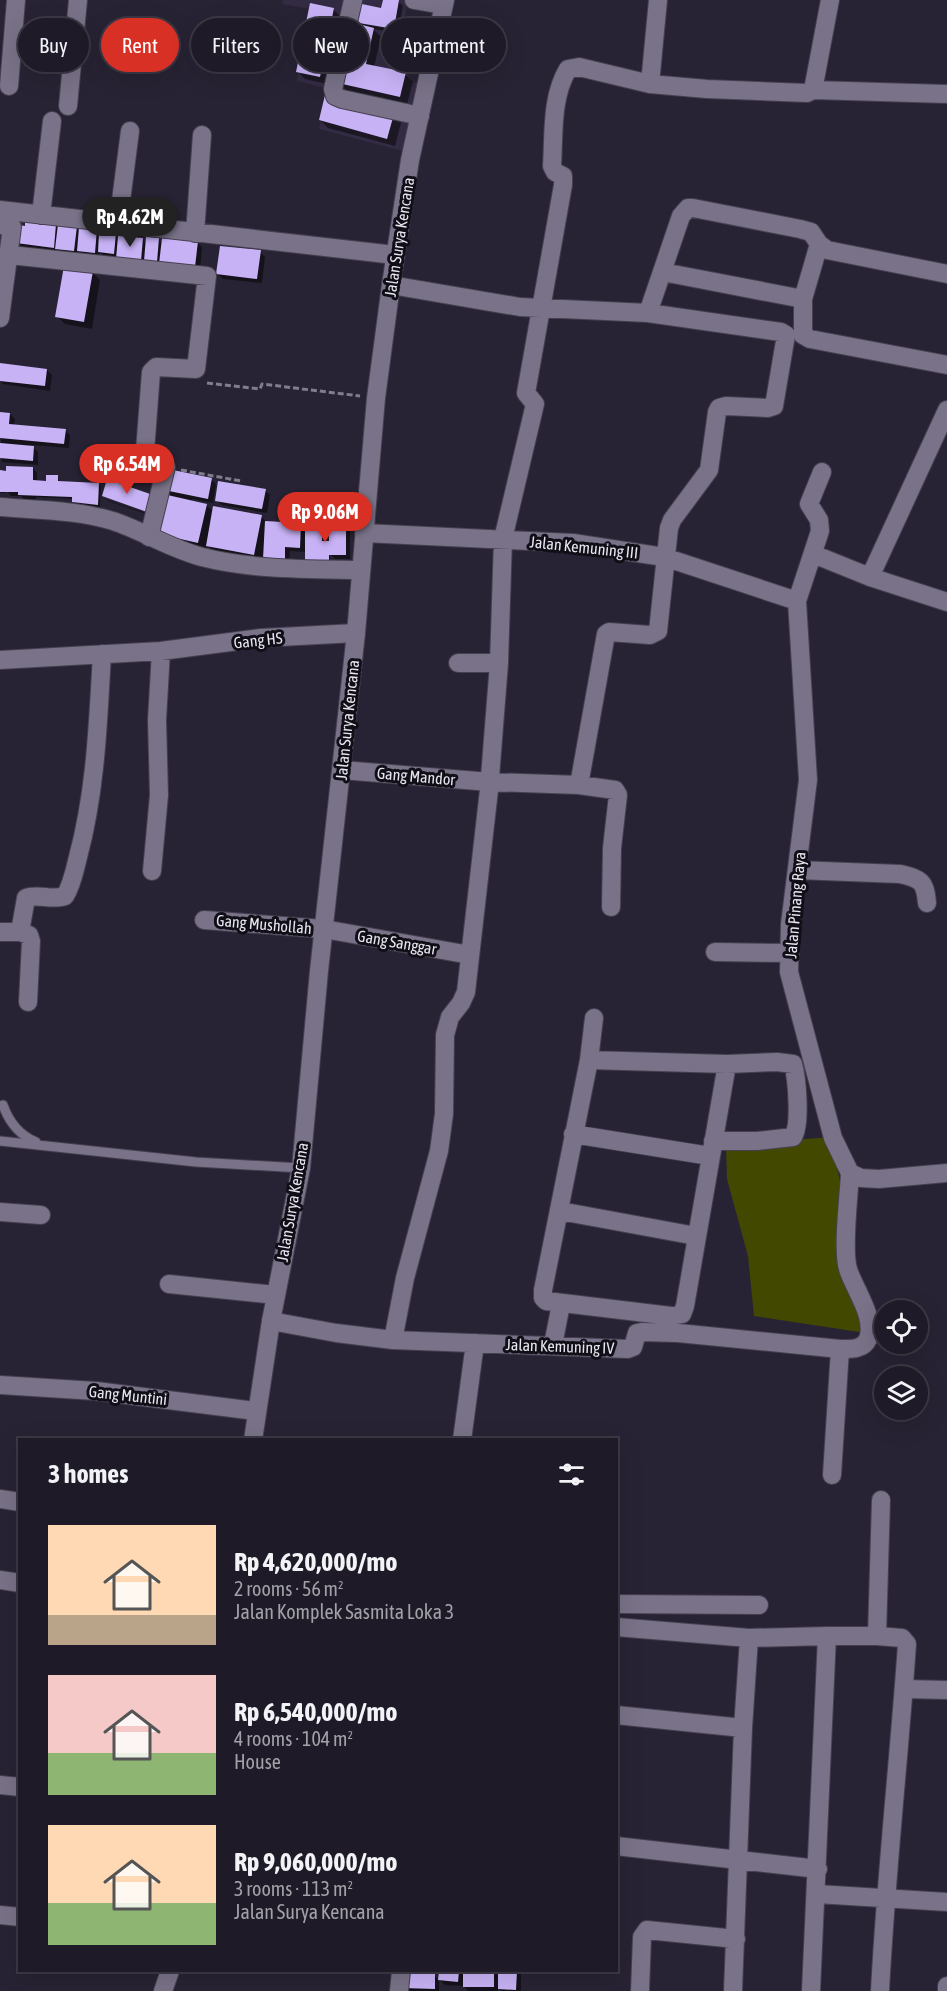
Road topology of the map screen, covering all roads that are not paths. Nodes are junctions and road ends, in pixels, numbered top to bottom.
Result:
1 (16, 0) edge
2 (78, 0) edge
3 (353, 0) edge
4 (414, 0) edge
5 (658, 0) edge
6 (830, 0) edge
7 (444, 3) edge
8 (650, 84) junction
9 (9, 86) dead end
10 (813, 90) junction
11 (947, 94) edge
12 (68, 106) dead end
13 (420, 116) junction
14 (52, 121) dead end
15 (130, 131) dead end
16 (202, 135) dead end
17 (0, 210) edge
18 (41, 215) junction
19 (118, 224) junction
20 (6, 226) edge
21 (195, 233) junction
22 (819, 244) junction
23 (10, 255) junction
24 (395, 255) junction
25 (668, 273) dead end
26 (947, 274) edge
27 (391, 285) junction
28 (803, 299) junction
29 (1, 309) edge
30 (542, 309) junction
31 (648, 313) junction
32 (947, 365) edge
33 (947, 410) edge
34 (822, 472) dead end
35 (0, 507) edge
36 (364, 533) junction
37 (149, 537) junction
38 (503, 539) junction
39 (813, 554) junction
40 (664, 557) junction
41 (360, 570) junction
42 (870, 577) junction
43 (797, 601) junction
44 (947, 602) edge
45 (356, 633) junction
46 (160, 651) junction
47 (102, 654) junction
48 (0, 660) edge
49 (458, 663) dead end
50 (499, 663) junction
51 (342, 770) junction
52 (490, 782) junction
53 (579, 785) junction
54 (797, 870) junction
55 (152, 871) dead end
56 (927, 903) dead end
57 (611, 907) dead end
58 (204, 920) dead end
59 (324, 929) junction
60 (0, 932) edge
61 (20, 932) junction
62 (715, 952) dead end
63 (790, 953) junction
64 (470, 955) junction
65 (28, 1002) dead end
66 (594, 1018) dead end
67 (590, 1060) junction
68 (727, 1064) junction
69 (1, 1106) edge
70 (573, 1134) junction
71 (0, 1141) edge
72 (52, 1145) junction
73 (711, 1149) junction
74 (301, 1168) junction
75 (850, 1173) junction
76 (947, 1173) edge
77 (560, 1211) junction
78 (0, 1212) edge
79 (41, 1215) dead end
80 (696, 1236) junction
81 (169, 1284) dead end
82 (276, 1295) junction
83 (561, 1304) junction
84 (270, 1321) junction
85 (393, 1340) junction
86 (475, 1343) junction
87 (553, 1345) junction
88 (840, 1349) junction
89 (0, 1385) edge
90 (256, 1411) junction
91 (253, 1438) edge
92 (462, 1438) edge
93 (832, 1475) dead end
94 (0, 1499) edge
95 (881, 1500) dead end
96 (18, 1502) edge
97 (0, 1580) edge
98 (18, 1583) edge
99 (618, 1604) edge
100 (759, 1605) dead end
101 (618, 1627) edge
102 (827, 1636) junction
103 (877, 1636) junction
104 (749, 1638) junction
105 (904, 1689) junction
106 (947, 1690) edge
107 (618, 1715) edge
108 (743, 1728) junction
109 (0, 1785) edge
110 (18, 1787) edge
111 (618, 1846) edge
112 (737, 1861) junction
113 (818, 1869) junction
114 (817, 1894) junction
115 (885, 1899) junction
116 (947, 1902) edge
117 (0, 1915) edge
118 (18, 1917) edge
119 (735, 1939) junction
120 (170, 1972) edge
121 (401, 1972) edge
122 (947, 1986) edge
123 (163, 1991) edge
124 (399, 1991) edge
125 (640, 1991) edge
126 (733, 1991) edge
127 (811, 1991) edge
128 (880, 1991) edge
129 (947, 1991) edge

1 - 9 street
2 - 12 street
3 - 13 street
4 - 7 street
5 - 8 street
6 - 10 street
7 - 13 street, Jalan Surya Kencana
8 - 10 street
8 - 30 street
10 - 11 street
13 - 24 street, Jalan Surya Kencana
14 - 18 street
15 - 19 street
16 - 21 street
17 - 18 street
18 - 19 street
19 - 21 street
20 - 23 street
21 - 24 street
22 - 26 street
22 - 28 street
22 - 31 street
23 - 29 street
23 - 37 street
24 - 27 street, Jalan Surya Kencana
25 - 28 street
27 - 30 street
27 - 36 street, Jalan Surya Kencana
28 - 32 street
30 - 31 street
30 - 38 street
31 - 40 street
33 - 42 street
34 - 39 street
35 - 37 street
36 - 38 street, Jalan Kemuning III
36 - 41 street, Jalan Surya Kencana
37 - 41 street
38 - 40 street, Jalan Kemuning III
38 - 50 street
39 - 42 street
39 - 43 street
40 - 43 street, Jalan Kemuning III
40 - 53 street
41 - 45 street, Jalan Surya Kencana
42 - 44 street
43 - 54 street, Jalan Pinang Raya
45 - 46 street, Gang HS
45 - 51 street, Jalan Surya Kencana
46 - 47 street, Gang HS
46 - 55 street
47 - 48 street, Gang HS
47 - 61 street
49 - 50 street
50 - 52 street
51 - 52 street, Gang Mandor
51 - 59 street, Jalan Surya Kencana
52 - 53 street, Gang Mandor
52 - 64 street
53 - 57 street, Gang Mandor
54 - 56 street
54 - 63 street, Jalan Pinang Raya
58 - 59 street, Gang Mushollah
59 - 64 street, Gang Sanggar
59 - 74 street, Jalan Surya Kencana
60 - 61 street
61 - 65 street
62 - 63 street
63 - 75 street, Jalan Pinang Raya
64 - 85 street
66 - 67 street
67 - 68 street
67 - 70 street
68 - 73 street
68 - 73 street
69 - 72 lane
70 - 73 street
70 - 77 street
71 - 72 lane
72 - 74 lane
73 - 80 street
74 - 82 street, Jalan Surya Kencana
75 - 76 street
75 - 88 street
77 - 80 street
77 - 83 street
78 - 79 street
80 - 83 street
81 - 82 street
82 - 84 street, Jalan Surya Kencana
83 - 87 street
84 - 85 street, Jalan Kemuning IV
84 - 90 street, Jalan Surya Kencana
85 - 86 street, Jalan Kemuning IV
86 - 87 street, Jalan Kemuning IV
86 - 92 street
87 - 88 street, Jalan Kemuning IV
88 - 93 street
89 - 90 street, Gang Muntini
90 - 91 street, Jalan Surya Kencana
94 - 96 street
95 - 103 street
97 - 98 street
99 - 100 street
101 - 104 street
102 - 103 street
102 - 104 street
102 - 113 street
103 - 105 street
104 - 108 street
105 - 106 street
105 - 115 street
107 - 108 street
108 - 112 street
109 - 110 street
111 - 112 street
112 - 113 street
112 - 119 street
113 - 114 street
114 - 115 street
114 - 127 street
115 - 116 street
115 - 128 street
117 - 118 street
119 - 125 street
119 - 126 street
120 - 123 street
121 - 124 street
122 - 129 street

